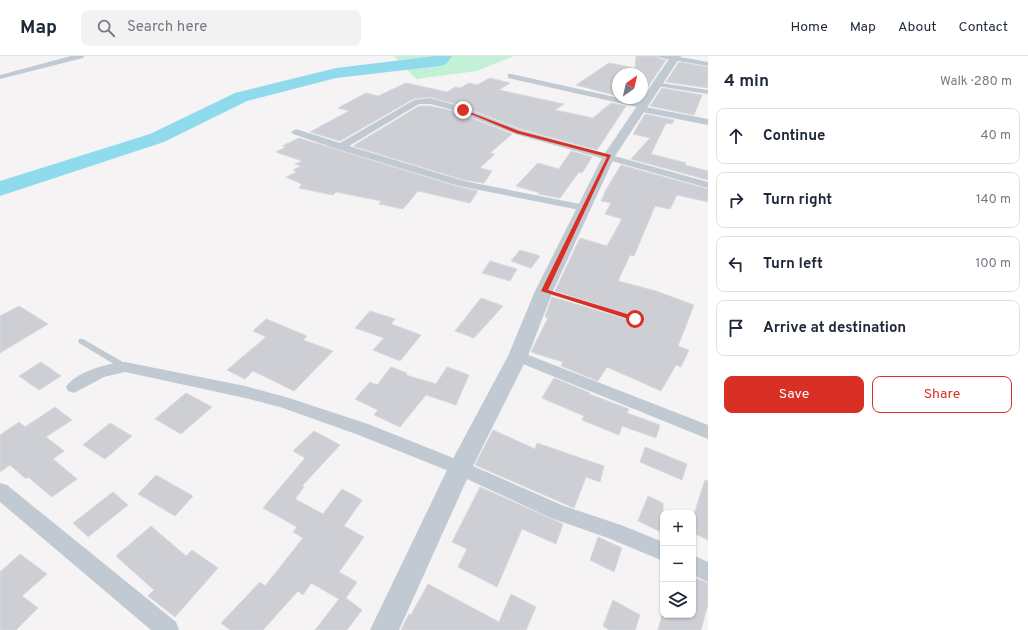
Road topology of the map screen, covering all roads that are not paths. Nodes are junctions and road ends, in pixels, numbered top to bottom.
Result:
1 (80, 56) edge
2 (670, 57) edge
3 (708, 64) edge
4 (511, 76) dead end
5 (0, 77) edge
6 (658, 84) junction
7 (708, 92) edge
8 (641, 108) junction
9 (708, 122) edge
10 (296, 132) dead end
11 (340, 147) junction
12 (609, 156) junction
13 (708, 185) edge
14 (584, 208) junction
15 (544, 291) junction
16 (635, 319) dead end
17 (81, 340) dead end
18 (518, 356) junction
19 (125, 367) junction
20 (74, 387) dead end
21 (708, 432) edge
22 (460, 468) junction
23 (0, 491) edge
24 (660, 551) edge
25 (696, 566) edge
26 (708, 572) edge
27 (168, 630) edge
28 (384, 630) edge

1 - 5 street
2 - 3 street
2 - 6 street
4 - 8 street
6 - 7 street
6 - 8 street
8 - 9 street
8 - 12 street
10 - 11 street
11 - 12 street
11 - 14 street
12 - 13 street
12 - 14 street
14 - 15 street
15 - 16 lane
15 - 18 street
17 - 19 lane
18 - 21 street
18 - 22 street
19 - 20 street
19 - 22 street
22 - 24 street
22 - 28 street
23 - 27 street
25 - 26 street

